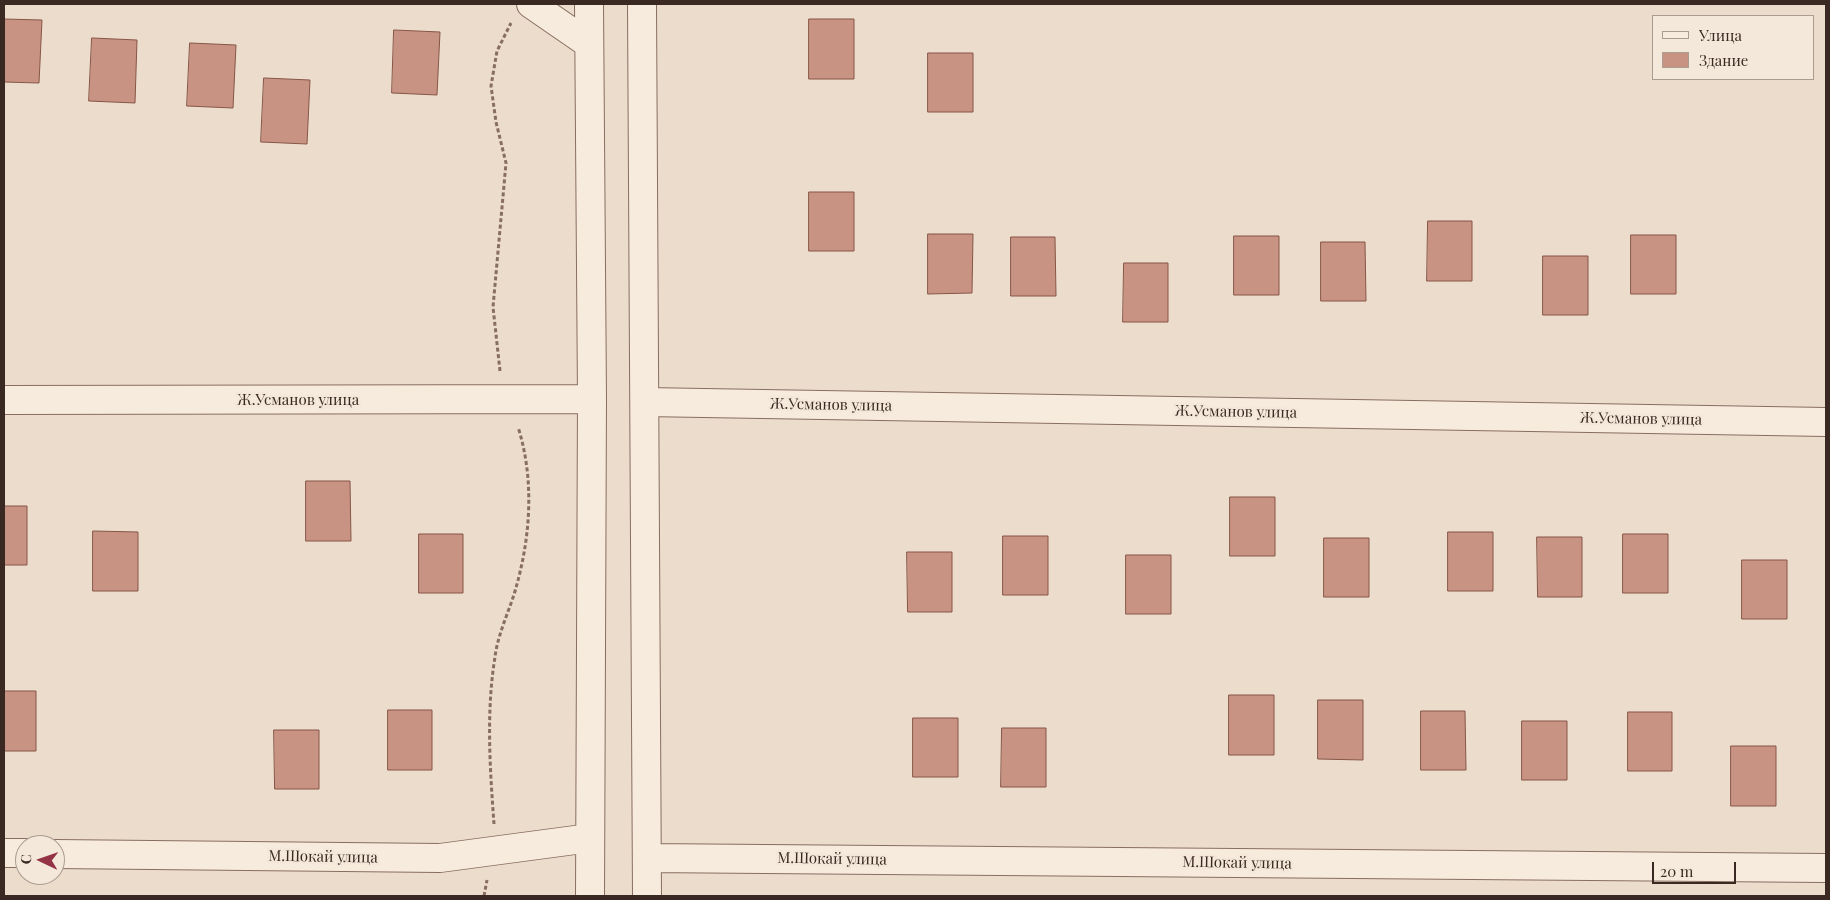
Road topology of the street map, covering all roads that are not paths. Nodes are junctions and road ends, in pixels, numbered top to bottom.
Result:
1 (589, 4) edge
2 (642, 4) edge
3 (522, 12) edge
4 (589, 44) junction
5 (592, 399) junction
6 (4, 400) edge
7 (645, 402) junction
8 (1826, 422) edge
9 (590, 838) junction
10 (65, 854) edge
11 (647, 858) junction
12 (1826, 868) edge
13 (590, 896) edge
14 (647, 896) edge

1 - 4 street
2 - 7 street
3 - 4 street
4 - 5 street
5 - 6 street, Ж.Усманов улица
5 - 9 street
7 - 8 street, Ж.Усманов улица
7 - 11 street
9 - 10 street, М.Шокай улица
9 - 13 street
11 - 12 street, М.Шокай улица
11 - 14 street

